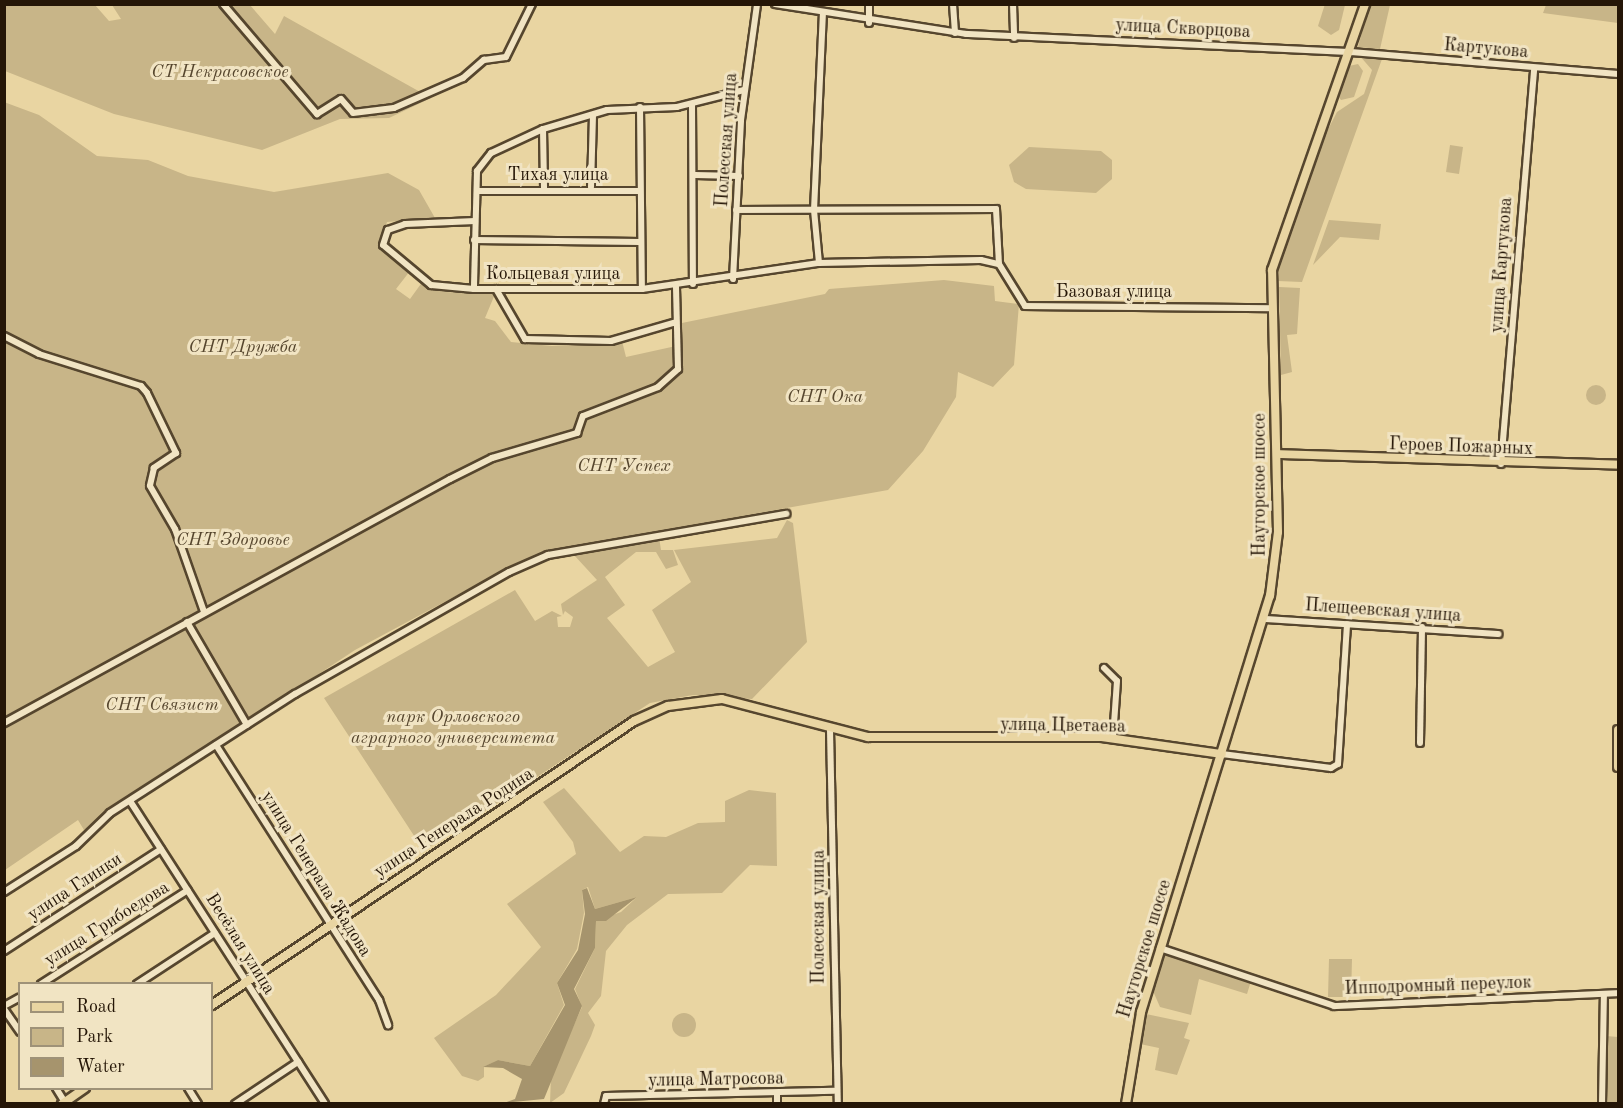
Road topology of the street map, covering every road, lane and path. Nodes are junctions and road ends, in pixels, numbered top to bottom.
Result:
1 (223, 4) edge
2 (532, 4) edge
3 (757, 4) edge
4 (869, 4) edge
5 (953, 4) edge
6 (1013, 4) edge
7 (1365, 4) edge
8 (778, 5) edge
9 (823, 14) junction
10 (869, 22) junction
11 (955, 33) junction
12 (1014, 38) junction
13 (1351, 52) junction
14 (1534, 68) junction
15 (1618, 74) edge
16 (744, 90) junction
17 (692, 104) junction
18 (640, 107) junction
19 (593, 115) junction
20 (543, 129) junction
21 (695, 175) junction
22 (739, 176) junction
23 (544, 188) junction
24 (591, 188) junction
25 (477, 191) junction
26 (640, 191) junction
27 (736, 210) junction
28 (814, 210) junction
29 (475, 221) junction
30 (474, 240) junction
31 (640, 242) junction
32 (819, 263) junction
33 (999, 264) junction
34 (733, 279) junction
35 (693, 284) junction
36 (676, 286) junction
37 (474, 289) junction
38 (496, 289) junction
39 (642, 289) junction
40 (1271, 308) junction
41 (673, 323) junction
42 (4, 336) edge
43 (1276, 454) junction
44 (1501, 464) junction
45 (1618, 465) edge
46 (786, 514) dead end
47 (204, 612) junction
48 (1264, 619) junction
49 (187, 622) junction
50 (1347, 624) junction
51 (1422, 627) junction
52 (1499, 634) dead end
53 (1104, 668) dead end
54 (4, 723) edge
55 (247, 725) junction
56 (830, 730) junction
57 (1618, 730) edge
58 (1113, 738) junction
59 (1420, 743) dead end
60 (216, 745) junction
61 (1222, 754) junction
62 (1618, 767) edge
63 (130, 801) junction
64 (161, 849) junction
65 (188, 890) junction
66 (4, 892) edge
67 (328, 924) junction
68 (215, 933) junction
69 (1160, 948) junction
70 (4, 951) edge
71 (44, 982) edge
72 (140, 982) edge
73 (246, 982) junction
74 (1618, 993) edge
75 (1604, 994) junction
76 (18, 998) edge
77 (213, 1004) edge
78 (4, 1008) edge
79 (387, 1023) dead end
80 (18, 1029) edge
81 (298, 1062) junction
82 (84, 1090) edge
83 (189, 1090) edge
84 (834, 1090) junction
85 (777, 1094) junction
86 (689, 1095) junction
87 (321, 1102) edge
88 (64, 1103) edge
89 (839, 1103) edge
90 (198, 1104) edge
91 (235, 1104) edge
92 (604, 1104) edge
93 (689, 1104) edge
94 (777, 1104) edge
95 (1126, 1104) edge
96 (1602, 1104) edge

1 - 2 street
3 - 16 street, Полесская улица
4 - 10 street
5 - 11 street
6 - 12 street
7 - 13 main road, Наугорское шоссе
8 - 9 street, улица Скворцова
9 - 10 street, улица Скворцова
9 - 28 street
10 - 11 street, улица Скворцова
11 - 12 street, улица Скворцова
12 - 13 street, улица Скворцова
13 - 14 street, Картукова
13 - 40 main road, Наугорское шоссе
14 - 15 street, Картукова
14 - 44 street, улица Картукова
16 - 17 street, Кольцевая улица
16 - 22 street, Полесская улица
17 - 18 street, Кольцевая улица
17 - 21 street
18 - 19 street, Кольцевая улица
18 - 26 street
19 - 20 street, Кольцевая улица
19 - 24 street
20 - 23 street
20 - 25 street, Кольцевая улица
21 - 22 street
21 - 35 street
22 - 27 street, Полесская улица
23 - 24 street, Тихая улица
23 - 25 street, Тихая улица
24 - 26 street, Тихая улица
25 - 29 street, Кольцевая улица
26 - 31 street
27 - 28 street
27 - 34 street, Полесская улица
28 - 32 street
28 - 33 street
29 - 30 street, Кольцевая улица
29 - 37 street
30 - 31 street
30 - 37 street, Кольцевая улица
31 - 39 street
32 - 33 street, Кольцевая улица
32 - 34 street, Кольцевая улица
33 - 40 street, Базовая улица
34 - 35 street, Кольцевая улица
35 - 36 street, Кольцевая улица
36 - 39 street, Кольцевая улица
36 - 41 street
37 - 38 street, Кольцевая улица
38 - 39 street, Кольцевая улица
38 - 41 street
40 - 43 main road, Наугорское шоссе
41 - 47 street
42 - 47 street
43 - 44 main road, Героев Пожарных
43 - 48 main road, Наугорское шоссе
44 - 45 main road, Героев Пожарных
46 - 55 street
47 - 49 street
48 - 50 street, Плещеевская улица
48 - 61 main road, Наугорское шоссе
49 - 54 street
49 - 55 street
50 - 51 street, Плещеевская улица
50 - 61 street, улица Цветаева
51 - 52 street, Плещеевская улица
51 - 59 street
53 - 58 street
55 - 60 street
56 - 58 main road, улица Цветаева
56 - 67 main road, улица Генерала Родина
56 - 84 street, Полесская улица
57 - 62 main road
58 - 61 main road, улица Цветаева
60 - 63 street
60 - 67 street, улица Генерала Жадова
61 - 69 main road, Наугорское шоссе
63 - 64 street, Весёлая улица
63 - 66 street
64 - 65 street, Весёлая улица
64 - 70 street, улица Глинки
65 - 68 street, Весёлая улица
65 - 71 street, улица Грибоедова
67 - 73 main road, улица Генерала Родина
67 - 79 street, улица Генерала Жадова
68 - 72 street
68 - 73 street, Весёлая улица
69 - 75 street, Ипподромный переулок
69 - 95 main road, Наугорское шоссе
73 - 77 main road, улица Генерала Родина
73 - 81 street, Весёлая улица
74 - 75 street, Ипподромный переулок
75 - 96 street
76 - 78 street
78 - 80 street
81 - 87 street, Весёлая улица
81 - 91 street
82 - 88 main road
83 - 90 street
84 - 85 street, улица Матросова
84 - 89 street, Полесская улица
85 - 86 street, улица Матросова
85 - 94 street
86 - 92 street, улица Матросова
86 - 93 street

